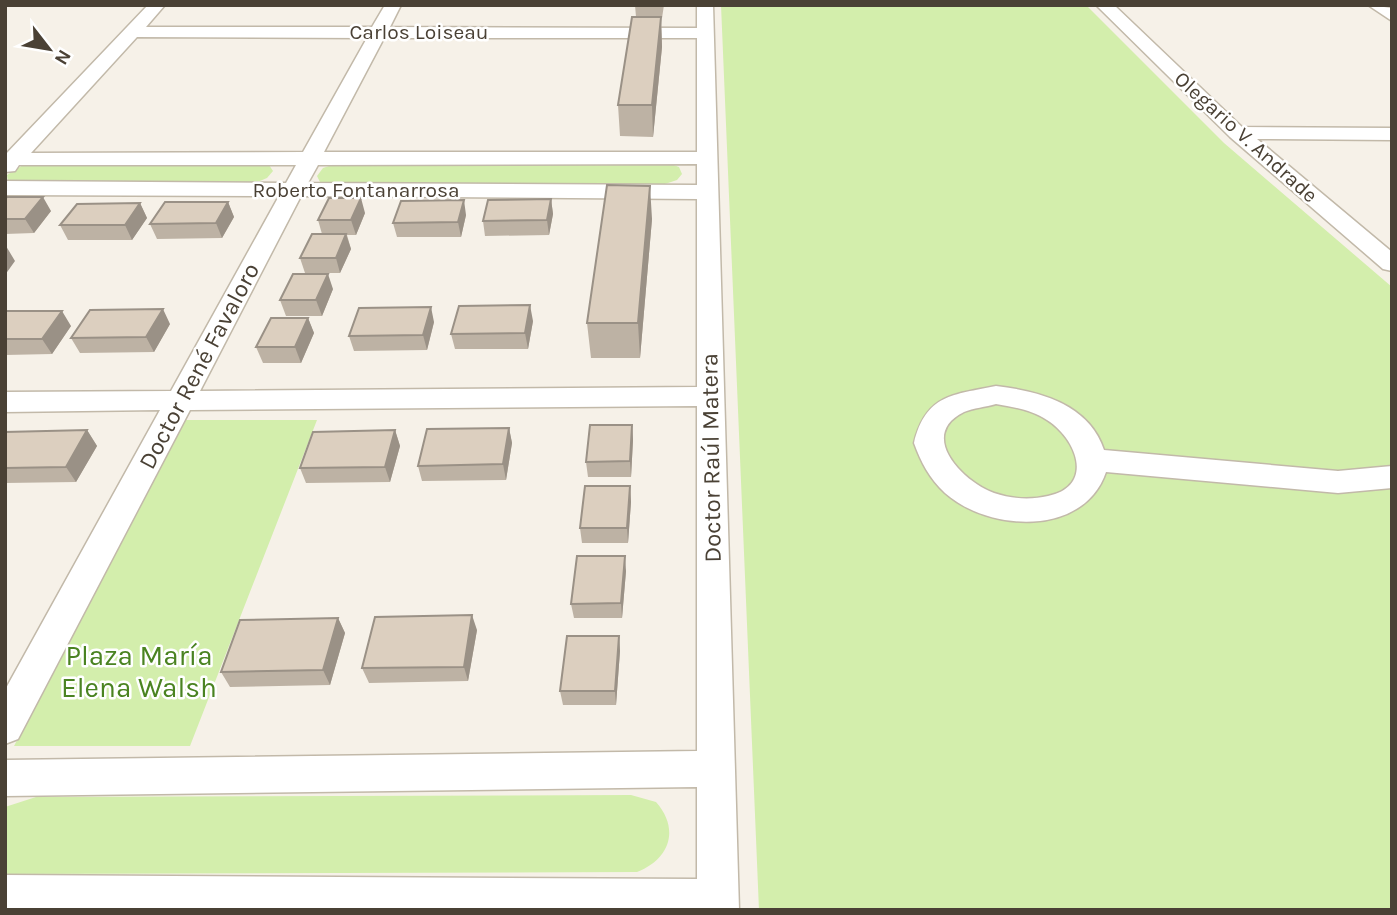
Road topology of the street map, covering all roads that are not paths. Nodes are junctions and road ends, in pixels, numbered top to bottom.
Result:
1 (157, 5) edge
2 (393, 5) edge
3 (1104, 5) edge
4 (1376, 5) edge
5 (1392, 16) edge
6 (705, 19) edge
7 (133, 32) junction
8 (379, 32) junction
9 (1237, 133) junction
10 (1392, 134) edge
11 (707, 158) junction
12 (310, 159) junction
13 (9, 163) edge
14 (5, 188) edge
15 (294, 189) junction
16 (707, 192) junction
17 (1392, 264) edge
18 (710, 396) junction
19 (180, 400) junction
20 (5, 402) edge
21 (1093, 460) junction
22 (1392, 477) edge
23 (5, 727) edge
24 (715, 769) junction
25 (5, 778) edge
26 (5, 896) edge
27 (718, 905) edge

1 - 7 street
2 - 8 street, Doctor René Favaloro
3 - 9 street, Olegario V. Andrade
4 - 5 street
6 - 8 street, Carlos Loiseau
6 - 11 street, Doctor Raúl Matera
7 - 8 street, Carlos Loiseau
7 - 13 street
8 - 12 street, Doctor René Favaloro
9 - 10 street
9 - 17 street, Olegario V. Andrade
11 - 12 street, Roberto Fontanarrosa
11 - 16 street, Doctor Raúl Matera
12 - 13 street, Roberto Fontanarrosa
12 - 15 street, Doctor René Favaloro
14 - 15 street, Roberto Fontanarrosa
15 - 16 street, Roberto Fontanarrosa
15 - 19 street, Doctor René Favaloro
16 - 18 street, Doctor Raúl Matera
18 - 19 street
18 - 24 street, Doctor Raúl Matera
19 - 20 street
19 - 23 street, Doctor René Favaloro
21 - 21 street
21 - 22 street
24 - 25 street
24 - 27 street, Doctor Raúl Matera
26 - 27 street

